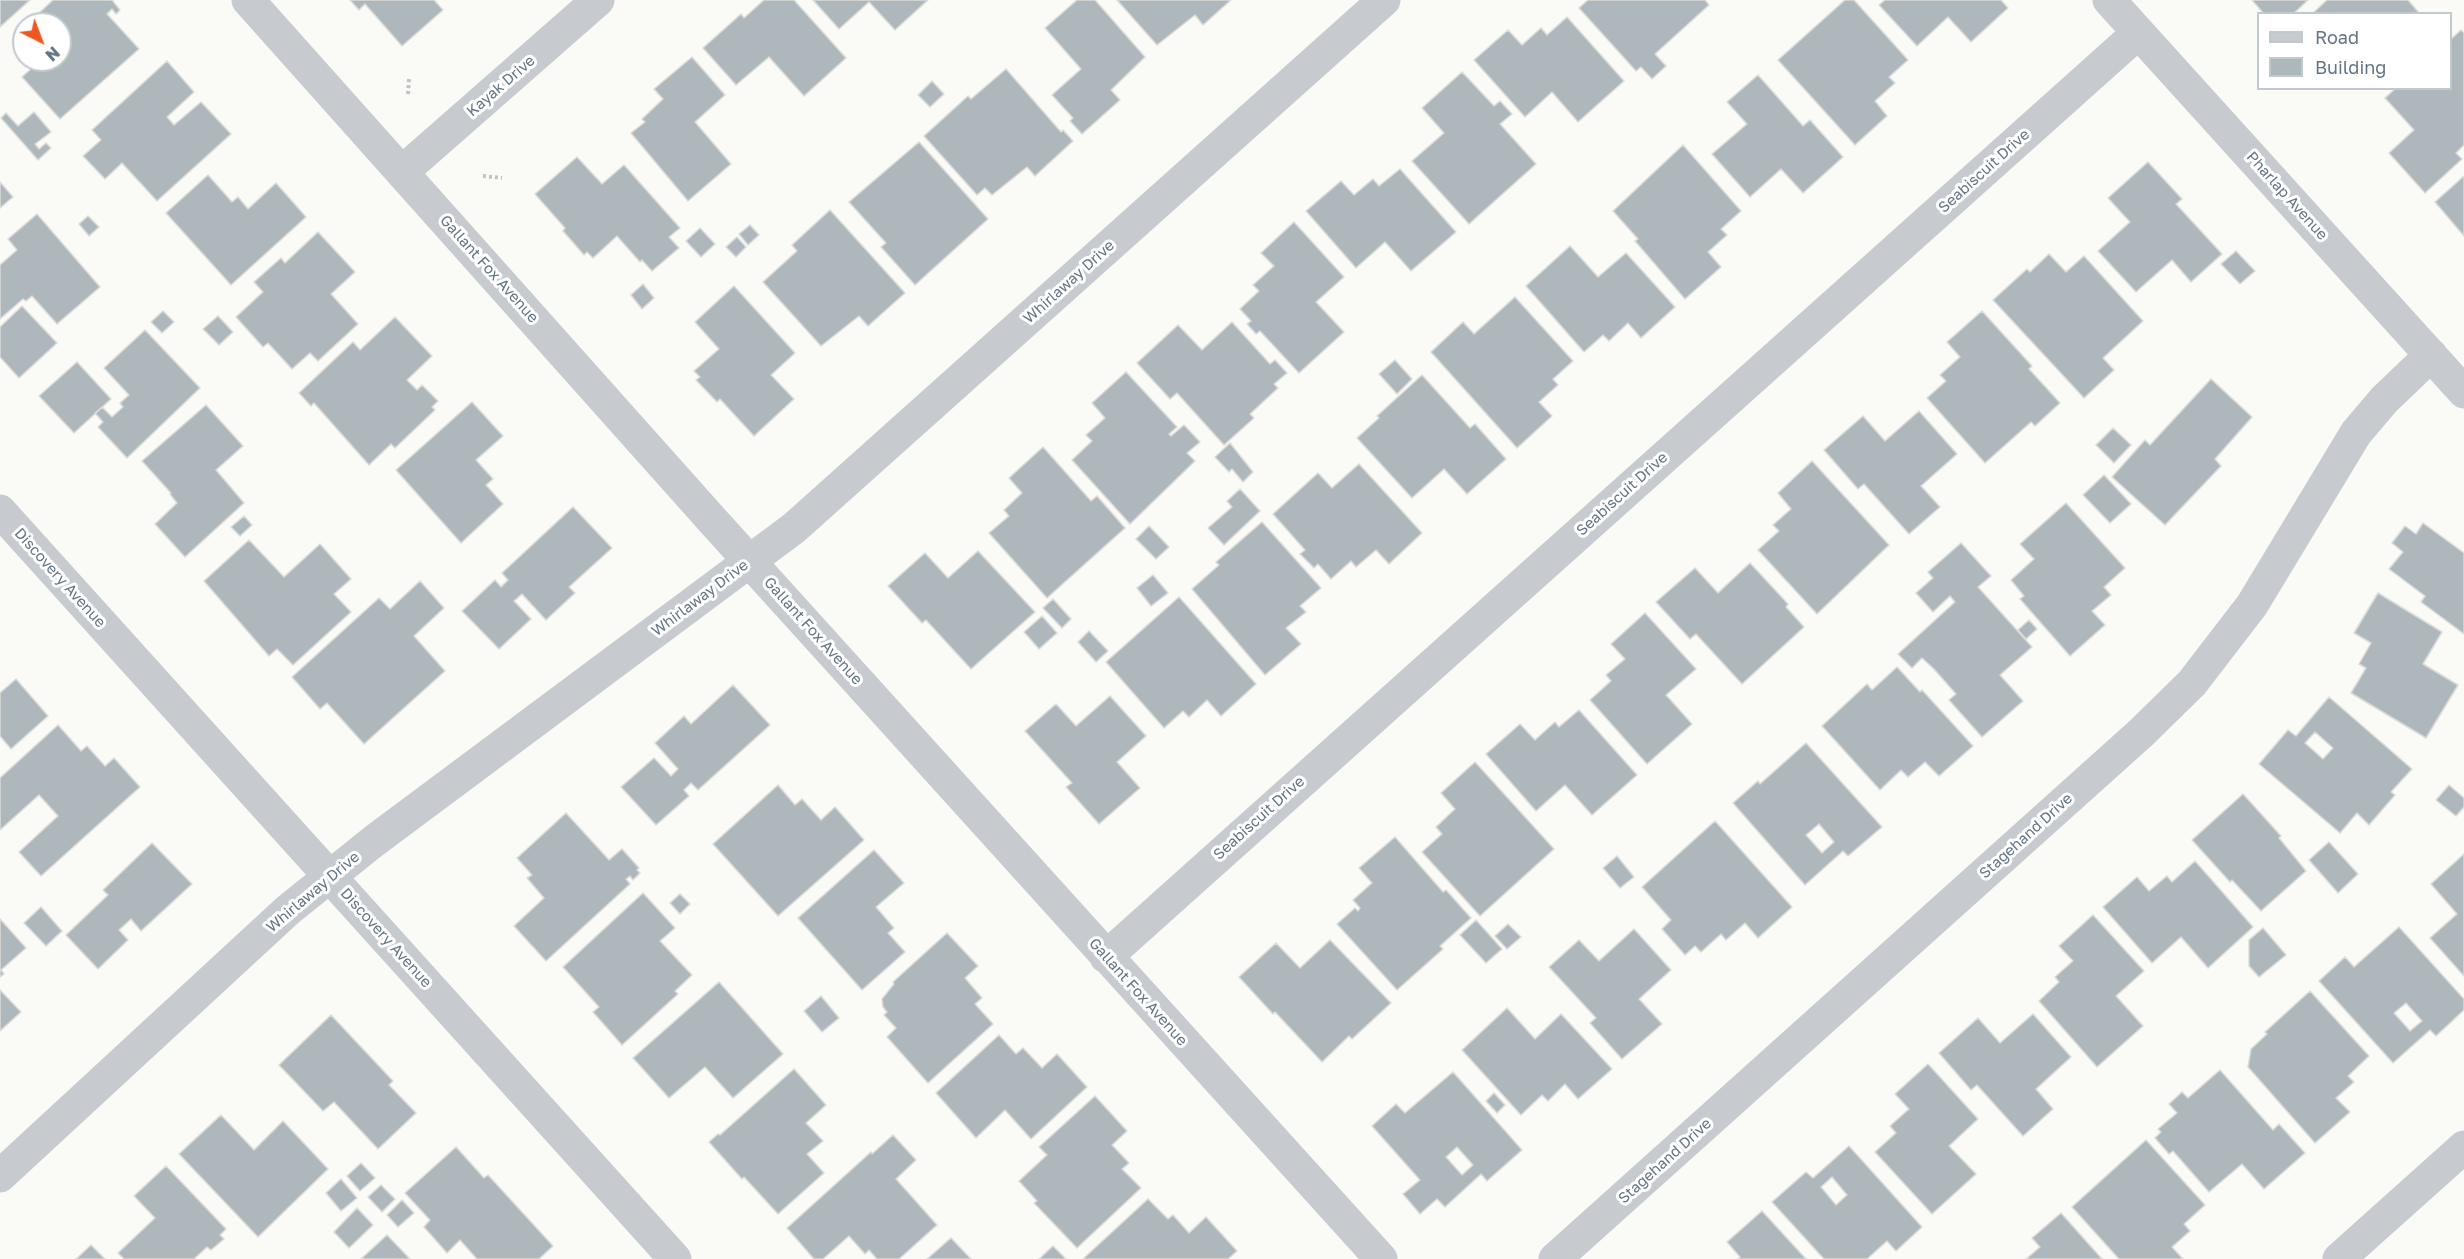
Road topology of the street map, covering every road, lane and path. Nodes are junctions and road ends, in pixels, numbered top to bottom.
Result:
1 (248, 0) edge
2 (598, 0) edge
3 (1384, 0) edge
4 (2109, 0) edge
5 (2138, 33) junction
6 (409, 79) dead end
7 (408, 94) dead end
8 (402, 172) junction
9 (483, 176) dead end
10 (502, 178) dead end
11 (2431, 355) junction
12 (2464, 392) edge
13 (0, 511) edge
14 (750, 561) junction
15 (331, 876) junction
16 (1106, 957) junction
17 (2464, 1147) edge
18 (0, 1176) edge
19 (675, 1259) edge
20 (1381, 1259) edge
21 (1555, 1259) edge
22 (2339, 1259) edge

1 - 8 street, Gallant Fox Avenue
2 - 8 street, Kayak Drive
3 - 14 street, Whirlaway Drive
4 - 5 street, Pharlap Avenue
5 - 11 street, Pharlap Avenue
5 - 16 street, Seabiscuit Drive
6 - 7 path
8 - 14 street, Gallant Fox Avenue
9 - 10 path
11 - 12 street, Pharlap Avenue
11 - 21 street, Stagehand Drive
13 - 15 street, Discovery Avenue
14 - 15 street, Whirlaway Drive
14 - 16 street, Gallant Fox Avenue
15 - 18 street, Whirlaway Drive
15 - 19 street, Discovery Avenue
16 - 20 street, Gallant Fox Avenue
17 - 22 street

